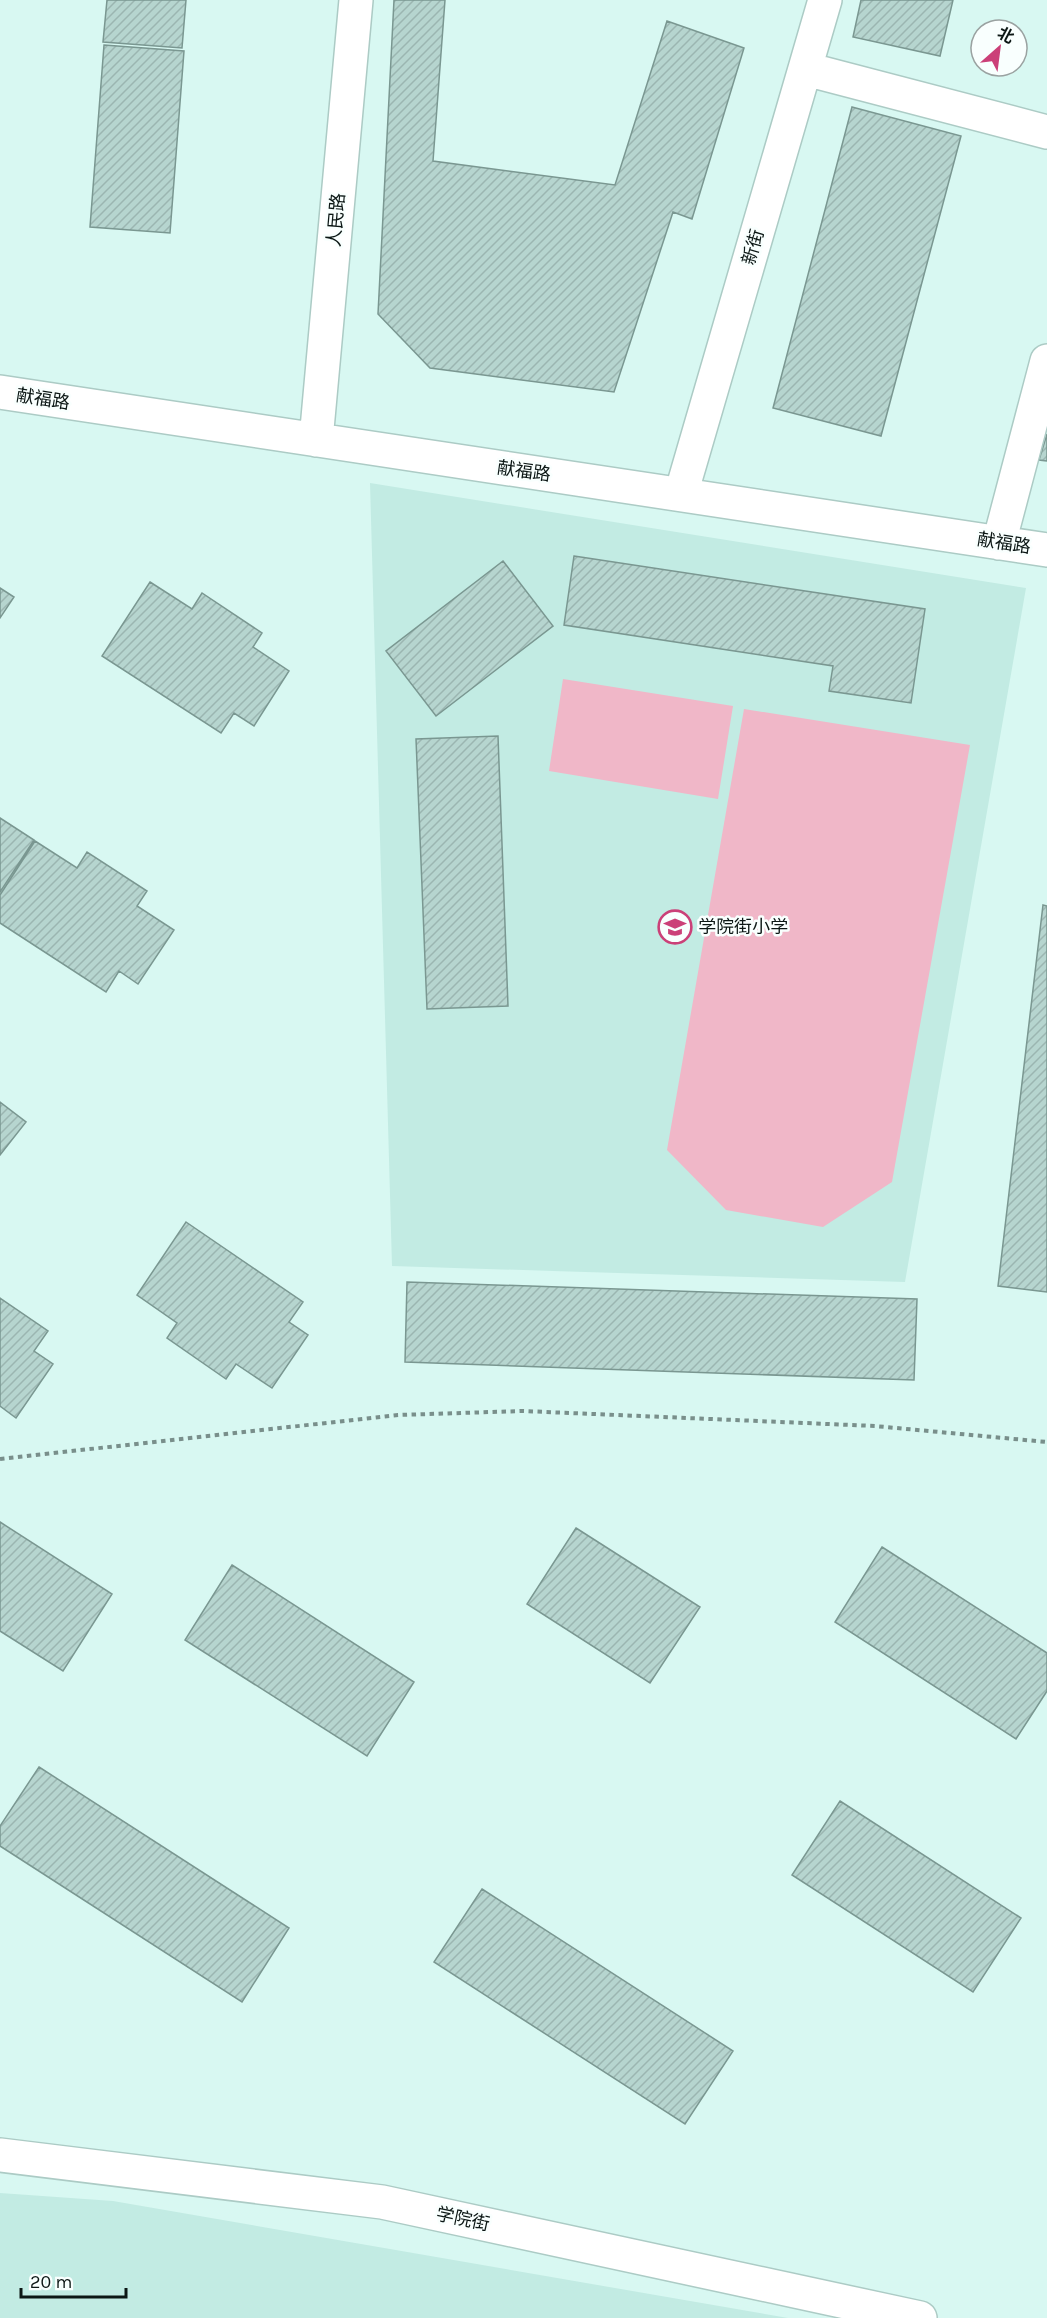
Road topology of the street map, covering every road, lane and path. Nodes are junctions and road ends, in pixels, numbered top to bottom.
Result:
1 (356, 0) edge
2 (825, 0) edge
3 (806, 69) junction
4 (1047, 132) edge
5 (1047, 361) edge
6 (0, 392) edge
7 (316, 440) junction
8 (681, 494) junction
9 (999, 543) junction
10 (1047, 550) edge
11 (1047, 1442) edge
12 (0, 1459) edge
13 (0, 2155) edge
14 (920, 2318) edge

1 - 7 street, 人民路
2 - 3 street, 新街
3 - 4 street
3 - 8 street, 新街
5 - 9 street
6 - 7 street, 献福路
7 - 8 street, 献福路
8 - 9 street, 献福路
9 - 10 street, 献福路
11 - 12 path
13 - 14 street, 学院街

